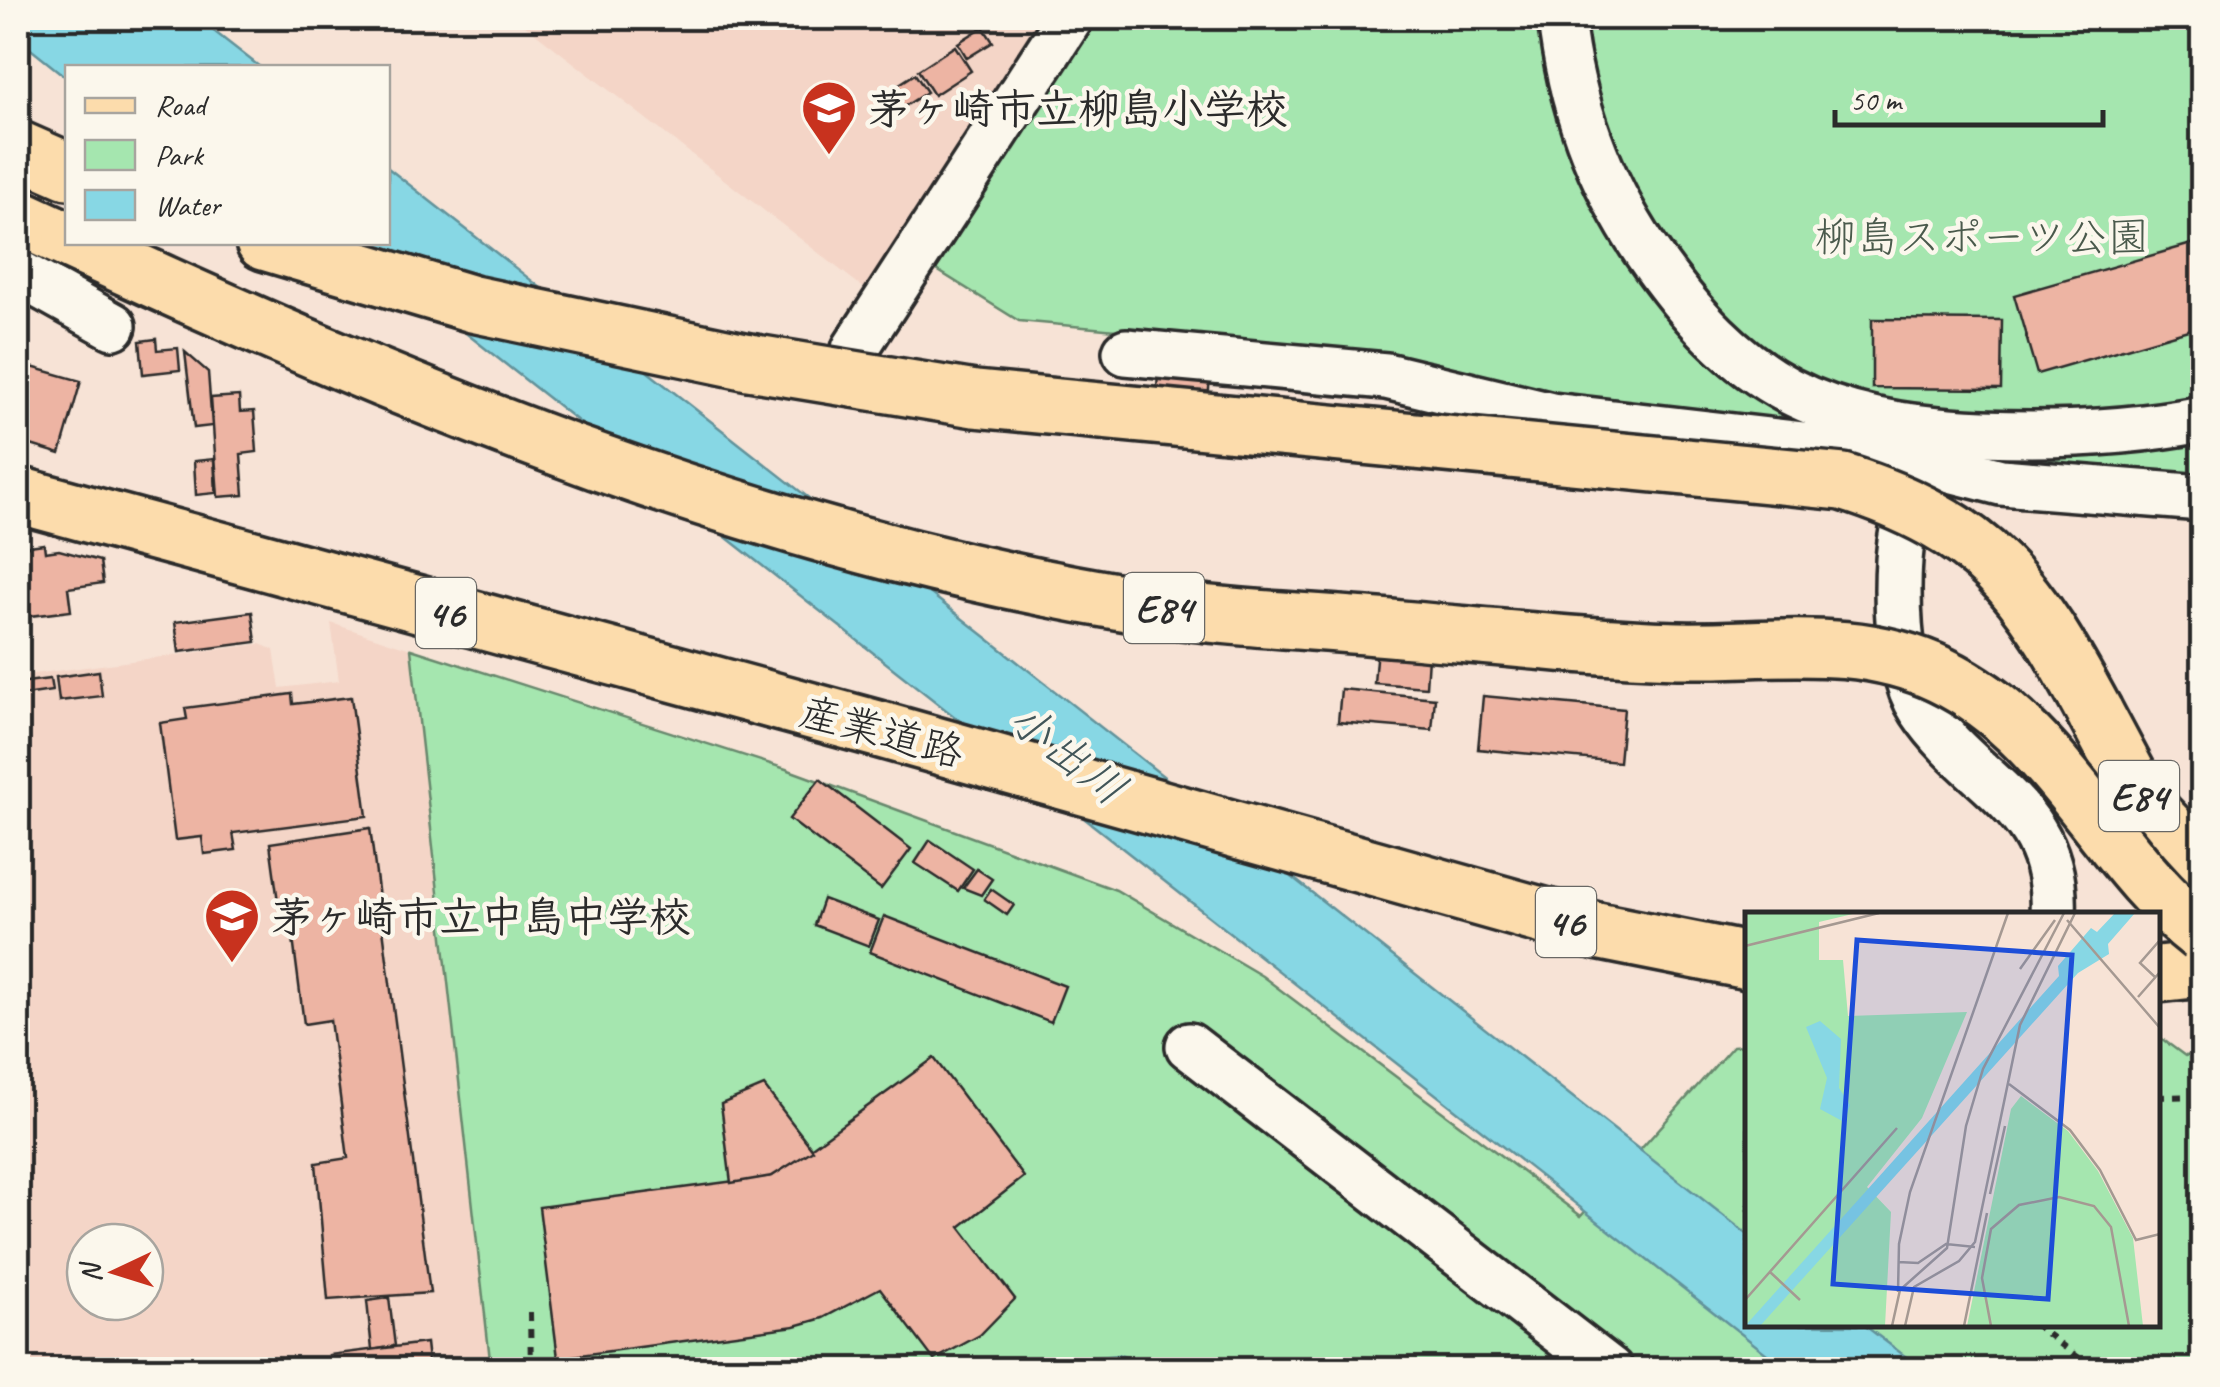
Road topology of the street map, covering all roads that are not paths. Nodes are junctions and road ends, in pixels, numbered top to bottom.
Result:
1 (1070, 18) edge
2 (1561, 18) edge
3 (18, 149) edge
4 (65, 169) edge
5 (18, 217) edge
6 (65, 239) edge
7 (79, 245) edge
8 (274, 245) edge
9 (18, 274) edge
10 (113, 326) dead end
11 (856, 349) dead end
12 (1126, 352) dead end
13 (2202, 418) edge
14 (1930, 464) junction
15 (18, 495) edge
16 (2202, 498) edge
17 (2202, 866) edge
18 (2053, 912) edge
19 (2202, 934) edge
20 (1745, 960) edge
21 (2202, 968) edge
22 (2160, 974) edge
23 (1189, 1046) dead end
24 (1610, 1370) edge

1 - 11 street
2 - 13 street
3 - 4 main road
5 - 6 main road, E84
7 - 19 main road, E84, bridge
8 - 17 main road, E84, bridge
9 - 10 street
12 - 14 street
14 - 16 street
14 - 18 street
15 - 20 main road, 産業道路 / 46
21 - 22 main road
23 - 24 street

